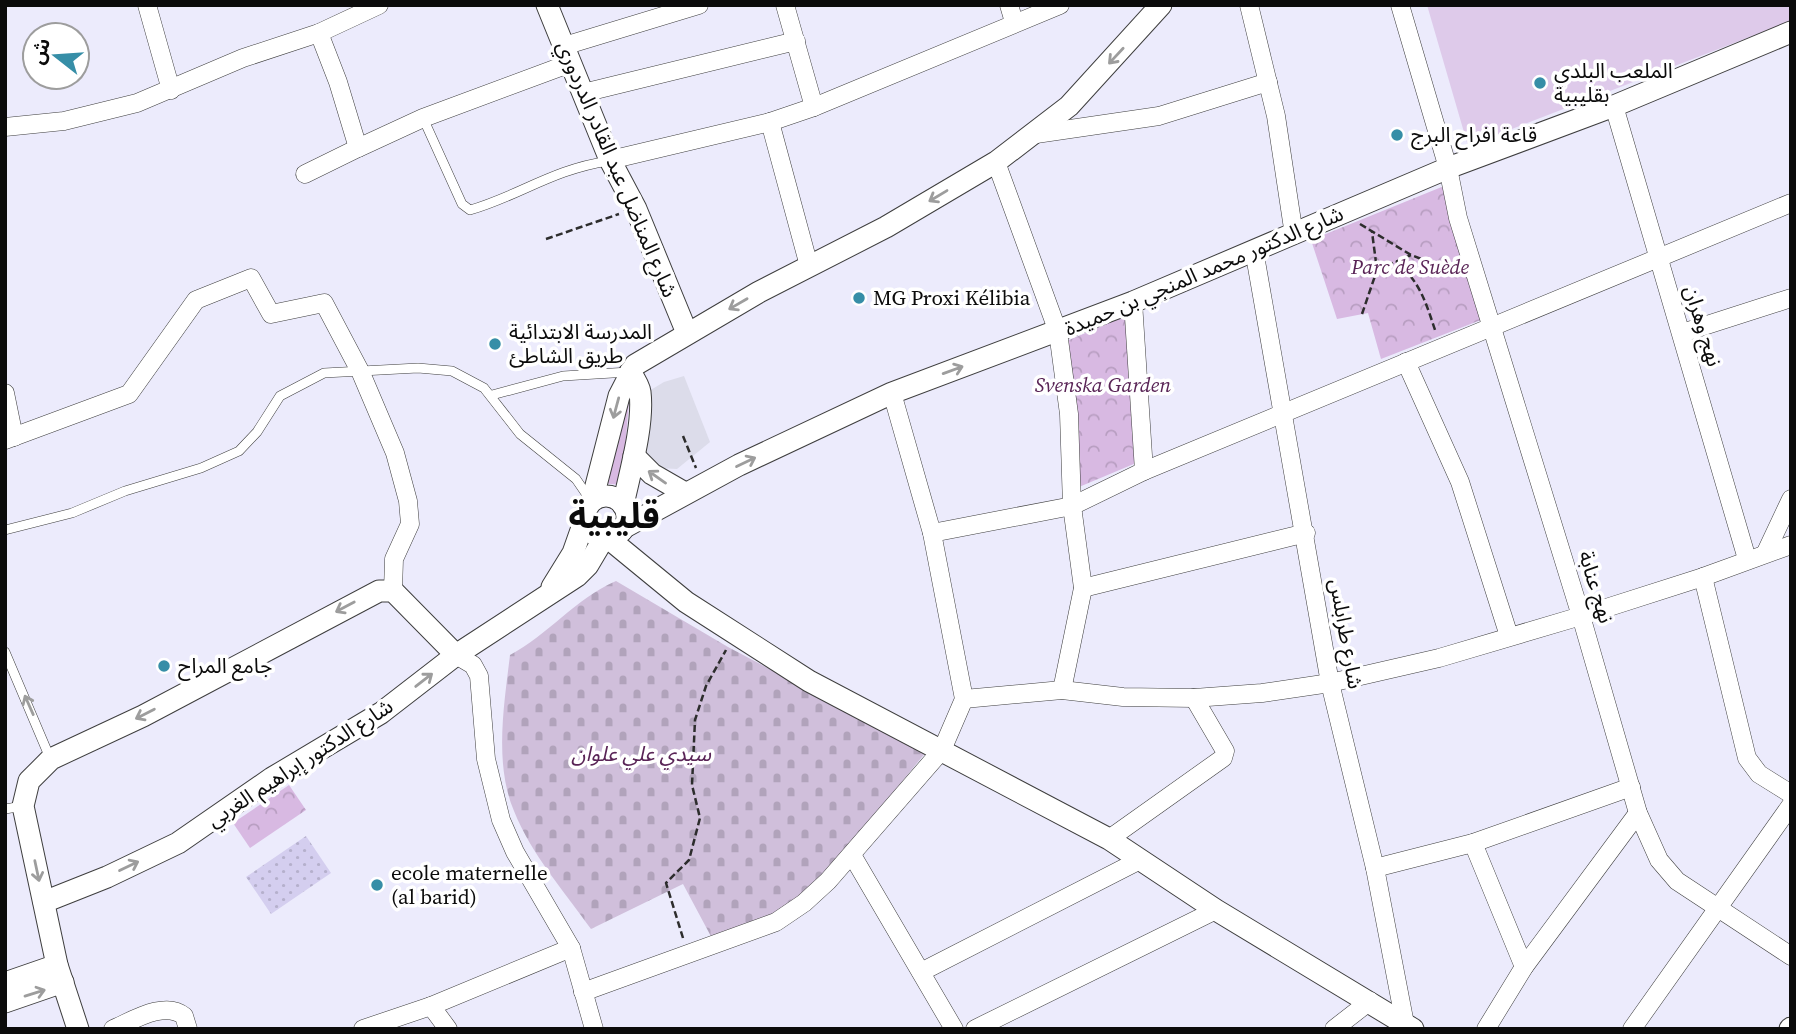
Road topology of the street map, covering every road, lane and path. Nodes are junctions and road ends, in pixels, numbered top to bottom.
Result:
1 (147, 5) edge
2 (379, 5) edge
3 (547, 5) edge
4 (699, 5) edge
5 (785, 5) edge
6 (1060, 5) edge
7 (1161, 5) edge
8 (1249, 5) edge
9 (1400, 5) edge
10 (648, 13) edge
11 (1011, 14) edge
12 (1791, 32) edge
13 (320, 33) junction
14 (796, 41) junction
15 (568, 55) junction
16 (1268, 82) junction
17 (171, 90) junction
18 (583, 93) junction
19 (1614, 106) junction
20 (814, 107) junction
21 (423, 118) junction
22 (770, 122) junction
23 (5, 127) edge
24 (1036, 134) junction
25 (358, 148) junction
26 (610, 160) junction
27 (996, 162) junction
28 (1448, 168) junction
29 (305, 174) dead end
30 (1791, 203) edge
31 (636, 209) junction
32 (1351, 210) junction
33 (1372, 232) junction
34 (1294, 235) junction
35 (546, 239) dead end
36 (1254, 250) junction
37 (1411, 255) junction
38 (1658, 257) junction
39 (1396, 261) junction
40 (809, 266) junction
41 (1473, 268) junction
42 (1377, 270) junction
43 (1791, 298) edge
44 (1133, 302) junction
45 (1362, 314) dead end
46 (1493, 324) junction
47 (687, 332) junction
48 (1058, 332) junction
49 (1682, 333) junction
50 (1440, 348) junction
51 (1406, 362) junction
52 (630, 372) junction
53 (361, 373) junction
54 (5, 393) edge
55 (892, 393) junction
56 (492, 395) junction
57 (1283, 413) junction
58 (683, 436) dead end
59 (9, 439) edge
60 (634, 456) junction
61 (1144, 471) junction
62 (694, 489) junction
63 (1791, 499) edge
64 (623, 505) junction
65 (1072, 506) junction
66 (589, 508) junction
67 (5, 530) edge
68 (615, 533) junction
69 (932, 533) junction
70 (1306, 533) junction
71 (1782, 550) edge
72 (1747, 559) junction
73 (1703, 577) junction
74 (1083, 588) junction
75 (393, 591) junction
76 (542, 599) junction
77 (1581, 616) junction
78 (739, 634) junction
79 (1509, 636) junction
80 (5, 652) edge
81 (456, 655) junction
82 (1330, 682) junction
83 (1062, 690) junction
84 (1194, 698) junction
85 (964, 699) junction
86 (942, 750) junction
87 (51, 759) junction
88 (1631, 788) junction
89 (1791, 794) edge
90 (1791, 804) edge
91 (14, 808) edge
92 (1638, 813) junction
93 (1109, 839) junction
94 (1473, 843) junction
95 (852, 855) junction
96 (1140, 860) junction
97 (1375, 868) junction
98 (44, 902) junction
99 (1716, 908) junction
100 (1216, 909) junction
101 (571, 948) junction
102 (688, 955) junction
103 (1791, 956) edge
104 (1524, 967) junction
105 (921, 972) junction
106 (60, 974) junction
107 (5, 982) edge
108 (583, 992) junction
109 (1370, 1001) junction
110 (5, 1002) edge
111 (431, 1006) junction
112 (1409, 1026) edge
113 (78, 1029) edge
114 (113, 1029) edge
115 (188, 1029) edge
116 (363, 1029) edge
117 (448, 1029) edge
118 (594, 1029) edge
119 (954, 1029) edge
120 (975, 1029) edge
121 (1334, 1029) edge
122 (1486, 1029) edge
123 (1632, 1029) edge

1 - 17 street
2 - 13 street
3 - 15 street, شارع المناضل عبد القادر الدردوري
4 - 10 street
5 - 14 street
6 - 11 street
7 -> 24 street
8 - 16 street
9 - 28 street, نهج عنابة
10 - 15 street
11 - 20 street
12 - 19 street, شارع الدكتور محمد المنجي بن حميدة
13 - 17 street
13 - 25 street
14 - 18 street
14 - 20 street
15 - 18 street, شارع المناضل عبد القادر الدردوري
15 - 21 street
16 - 24 street
16 - 34 street
17 - 23 street
18 - 26 street, شارع المناضل عبد القادر الدردوري
19 - 28 street, شارع الدكتور محمد المنجي بن حميدة
19 - 38 street, نهج وهران
20 - 22 street
21 - 25 street
21 - 26 lane
22 - 26 street
22 - 40 street
24 - 27 street
25 - 29 street
26 - 31 street, شارع المناضل عبد القادر الدردوري
27 -> 40 street
27 - 48 street
28 - 32 street, شارع الدكتور محمد المنجي بن حميدة
28 - 41 street, نهج عنابة
30 - 38 street
31 - 35 path
31 - 47 street, شارع المناضل عبد القادر الدردوري
32 - 33 path
32 - 34 street, شارع الدكتور محمد المنجي بن حميدة
33 - 37 path
33 - 42 path
34 - 36 street, شارع الدكتور محمد المنجي بن حميدة
36 - 44 street, شارع الدكتور محمد المنجي بن حميدة
36 - 57 street, شارع طرابلس
37 - 39 path
37 - 41 path
38 - 46 street
38 - 49 street, نهج وهران
39 - 42 path
39 - 50 path
40 -> 47 street
41 - 46 street, نهج عنابة
42 - 45 path
43 - 49 street
44 - 48 street, شارع الدكتور محمد المنجي بن حميدة
44 - 61 street
46 - 50 street
46 - 77 street, نهج عنابة
47 - 52 street
55 -> 48 street, شارع الدكتور محمد المنجي بن حميدة
48 - 65 street
49 - 72 street, نهج وهران
50 - 51 street
51 - 57 street
51 - 79 street
52 - 56 lane
52 - 60 street
52 -> 66 street
53 - 56 lane
53 - 59 street
53 - 67 lane
53 - 75 street
54 - 59 street
62 -> 55 street, شارع الدكتور محمد المنجي بن حميدة
55 - 69 street
56 - 66 lane
57 - 61 street
57 - 70 street, شارع طرابلس
58 - 62 path
62 -> 60 street
60 - 64 street
61 - 65 street
62 - 68 street, شارع الدكتور محمد المنجي بن حميدة
63 - 71 street
64 - 66 street
64 - 68 street
65 - 69 street
65 - 74 street
66 - 68 street
66 - 76 street
68 - 76 street, شارع الدكتور إبراهيم الغربي
68 - 78 street
69 - 85 street
70 - 74 street
70 - 82 street, شارع طرابلس
71 - 72 street
72 - 73 street
73 - 77 street
73 - 89 street
74 - 83 street
75 - 81 street
75 -> 87 street
76 - 81 street, شارع الدكتور إبراهيم الغربي
77 - 79 street
77 - 88 street, نهج عنابة
78 - 86 street
78 - 102 path
79 - 82 street
87 -> 80 lane
98 -> 81 street, شارع الدكتور إبراهيم الغربي
81 - 101 street
82 - 84 street
82 - 97 street, شارع طرابلس
83 - 84 street
83 - 85 street
84 - 93 street
85 - 86 street
86 - 93 street
86 - 95 street
87 - 91 street
88 - 92 street, نهج عنابة
88 - 94 street
90 - 99 street
91 -> 98 street
92 - 99 street, نهج عنابة
92 - 104 street
93 - 96 street
94 - 97 street
94 - 104 street
95 - 102 street
95 - 105 street
96 - 100 street
96 - 105 street
97 - 112 street, شارع طرابلس
98 - 106 street
99 - 103 street, نهج عنابة
99 - 123 street
100 - 109 street
100 - 120 street
101 - 108 street
101 - 111 street
102 - 108 street
104 - 122 street
105 - 119 street
106 - 107 street
110 -> 106 street
106 - 113 street
108 - 118 street
109 - 112 street
109 - 121 street
111 - 116 street
111 - 117 street
114 - 115 street

